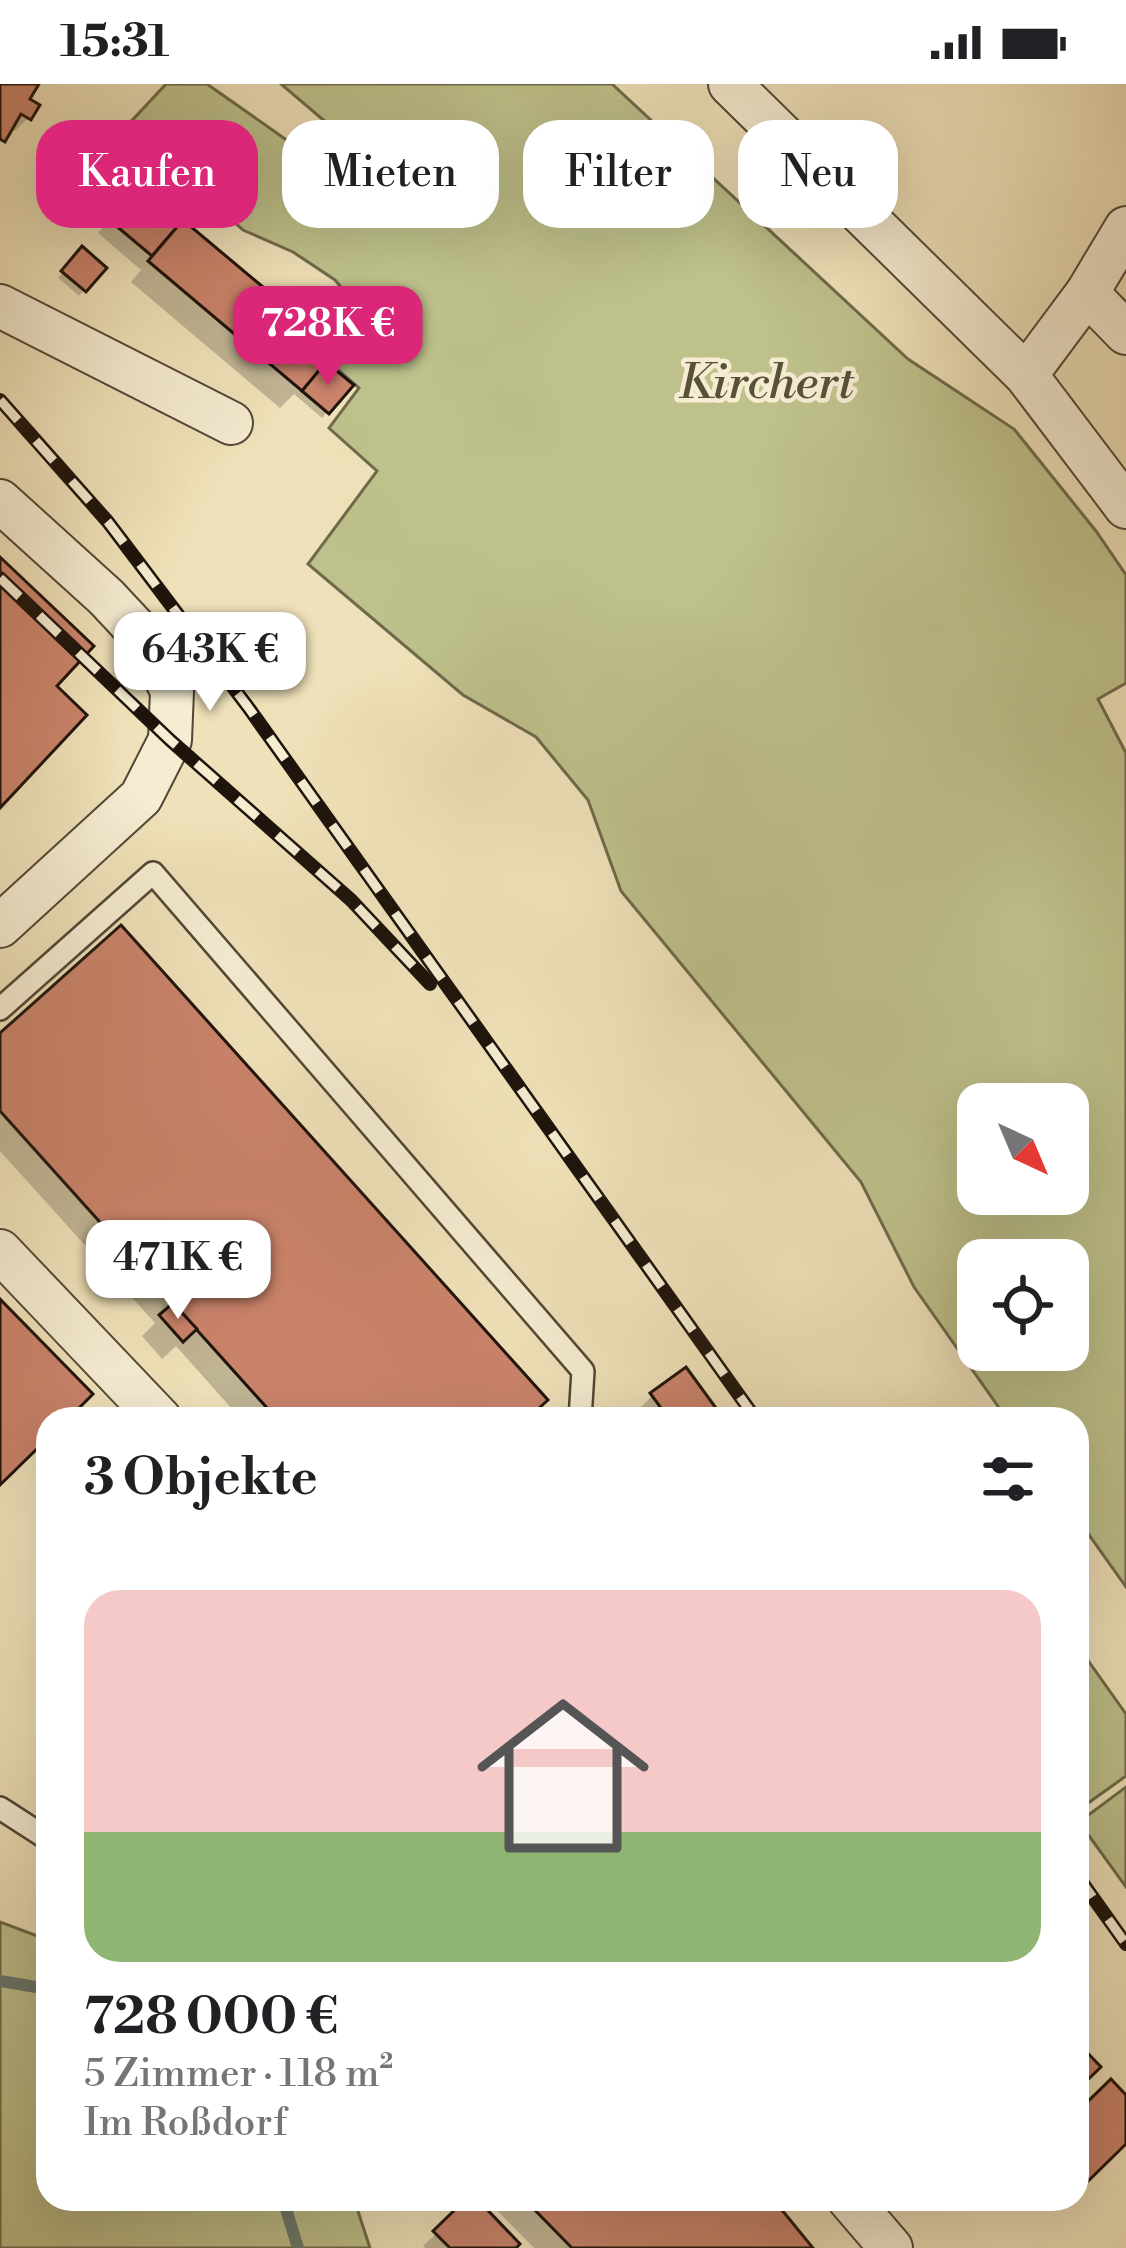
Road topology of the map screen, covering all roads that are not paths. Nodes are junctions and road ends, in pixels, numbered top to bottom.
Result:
1 (730, 84) edge
2 (1126, 228) edge
3 (1087, 293) junction
4 (0, 306) edge
5 (1126, 333) edge
6 (1026, 376) junction
7 (231, 423) dead end
8 (0, 501) edge
9 (1126, 507) edge
10 (0, 926) edge
11 (0, 1009) edge
12 (0, 1251) edge
13 (149, 1407) edge
14 (581, 1407) edge
15 (0, 1808) edge
16 (36, 1831) edge
17 (859, 2211) edge
18 (891, 2248) edge

1 - 6 street
2 - 3 street
3 - 5 street
3 - 6 street
4 - 7 street
6 - 9 street
8 - 10 street
11 - 14 lane
12 - 13 street
15 - 16 lane
17 - 18 street

